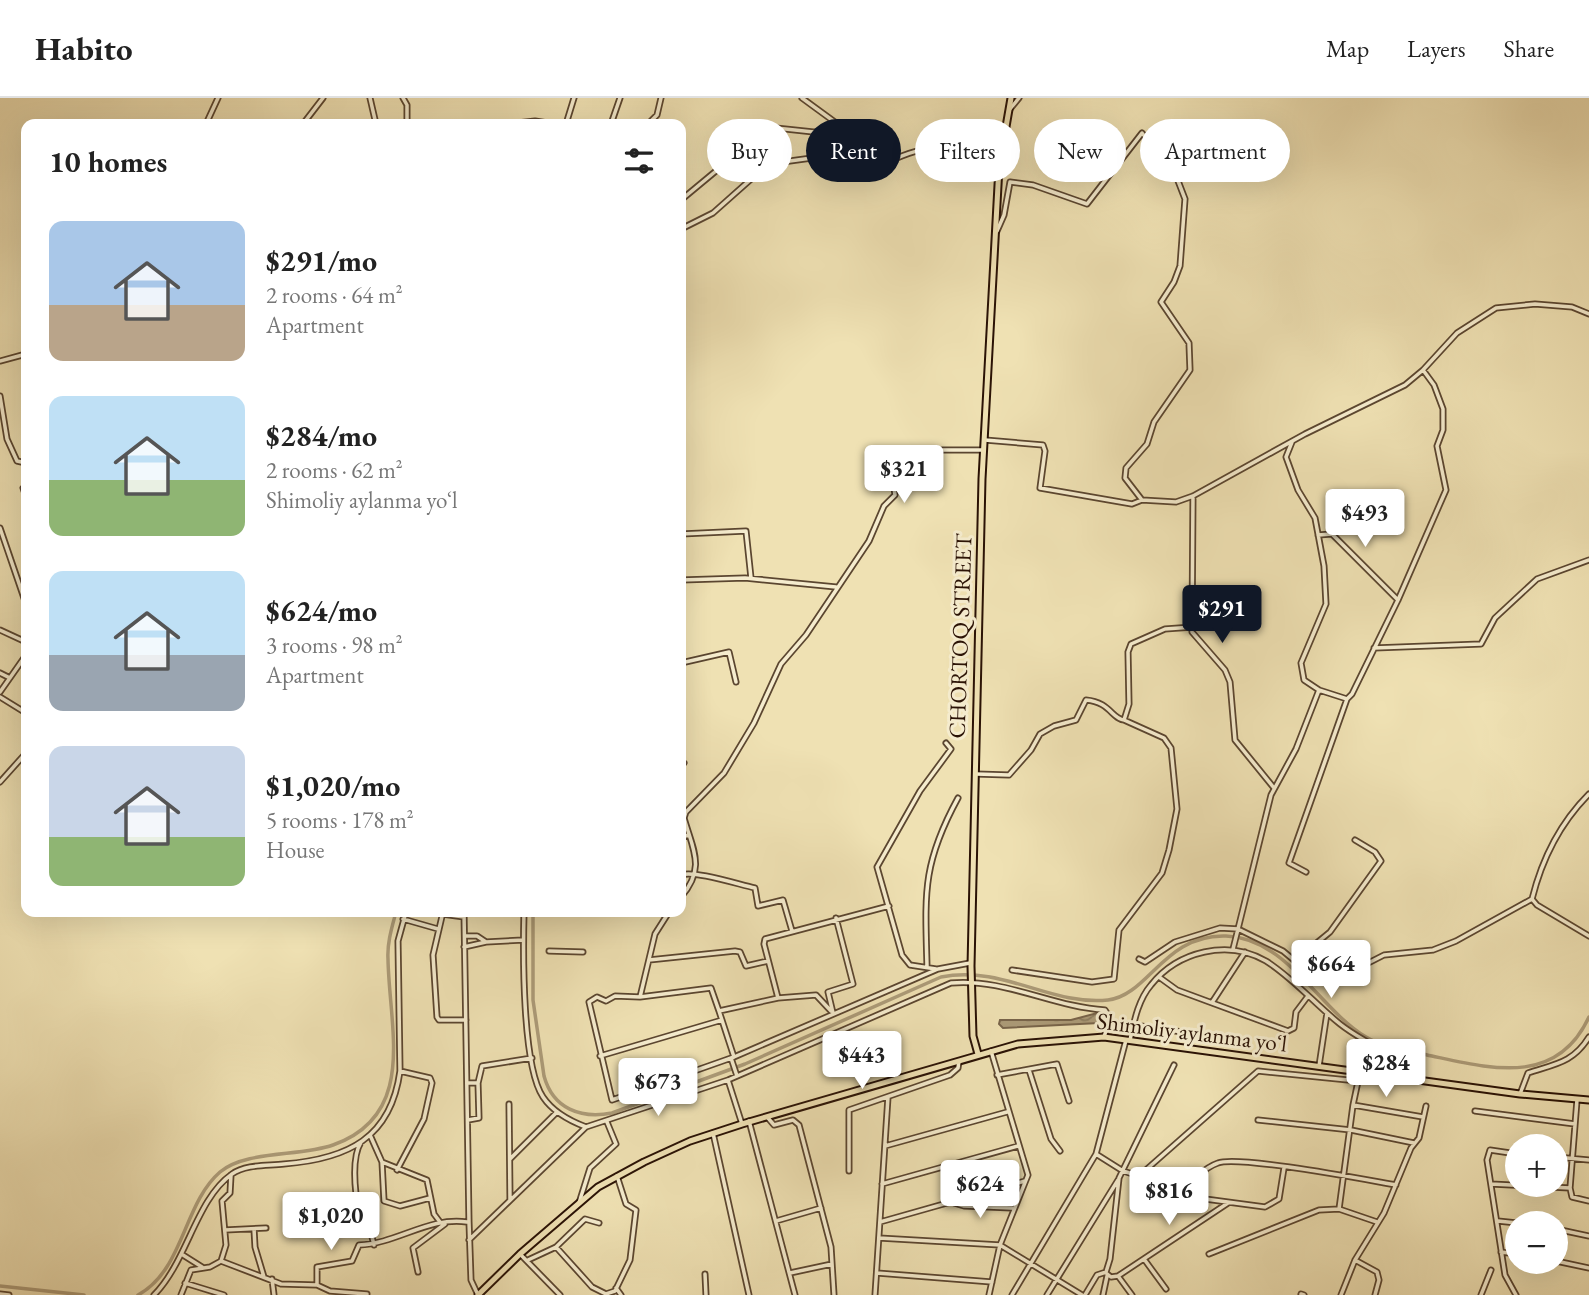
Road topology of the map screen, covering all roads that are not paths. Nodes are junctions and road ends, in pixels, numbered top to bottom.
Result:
1 (218, 98) edge
2 (323, 98) edge
3 (370, 98) edge
4 (402, 98) edge
5 (574, 98) edge
6 (620, 98) edge
7 (661, 98) edge
8 (802, 98) edge
9 (1011, 98) edge
10 (1019, 98) edge
11 (1008, 110) junction
12 (208, 119) edge
13 (307, 119) edge
14 (375, 119) edge
15 (407, 119) edge
16 (568, 119) edge
17 (613, 119) edge
18 (653, 119) edge
19 (831, 119) edge
20 (1007, 119) edge
21 (707, 179) edge
22 (748, 182) edge
23 (999, 182) edge
24 (686, 196) edge
25 (686, 226) edge
26 (997, 231) junction
27 (1589, 314) edge
28 (21, 356) edge
29 (0, 362) edge
30 (1423, 370) junction
31 (0, 396) edge
32 (985, 440) junction
33 (1294, 440) junction
34 (984, 450) junction
35 (21, 462) edge
36 (1193, 496) junction
37 (1142, 500) junction
38 (0, 528) edge
39 (686, 534) edge
40 (1318, 535) junction
41 (1589, 560) edge
42 (751, 578) junction
43 (686, 580) edge
44 (836, 587) junction
45 (21, 589) edge
46 (1398, 600) junction
47 (1193, 627) junction
48 (0, 630) edge
49 (21, 640) edge
50 (1374, 648) junction
51 (21, 662) edge
52 (686, 662) edge
53 (0, 673) edge
54 (10, 678) junction
55 (736, 682) dead end
56 (1319, 690) junction
57 (0, 694) edge
58 (1348, 699) junction
59 (21, 709) edge
60 (1124, 720) junction
61 (946, 743) dead end
62 (21, 759) edge
63 (974, 774) junction
64 (0, 782) edge
65 (1274, 788) junction
66 (1589, 794) edge
67 (958, 798) dead end
68 (689, 835) junction
69 (686, 836) edge
70 (1355, 840) dead end
71 (696, 872) junction
72 (1306, 872) dead end
73 (686, 874) edge
74 (686, 889) edge
75 (1532, 899) junction
76 (889, 906) junction
77 (442, 917) edge
78 (464, 917) edge
79 (524, 917) edge
80 (666, 917) edge
81 (836, 918) junction
82 (403, 919) joint
83 (439, 929) junction
84 (1237, 931) junction
85 (792, 932) junction
86 (464, 936) junction
87 (1589, 936) edge
88 (523, 940) junction
89 (485, 943) junction
90 (464, 947) junction
91 (1234, 948) junction
92 (549, 951) dead end
93 (583, 952) dead end
94 (1245, 952) junction
95 (1139, 959) dead end
96 (649, 960) junction
97 (1296, 960) junction
98 (768, 961) junction
99 (971, 964) junction
100 (927, 966) junction
101 (937, 969) junction
102 (1012, 970) dead end
103 (1159, 977) junction
104 (971, 984) junction
105 (1308, 996) junction
106 (640, 997) junction
107 (778, 998) junction
108 (1213, 1001) junction
109 (719, 1012) junction
110 (1326, 1013) junction
111 (833, 1014) junction
112 (466, 1020) junction
113 (722, 1020) junction
114 (1134, 1025) junction
115 (1104, 1037) junction
116 (1217, 1037) dead end
117 (1589, 1037) edge
118 (1128, 1040) junction
119 (991, 1051) junction
120 (978, 1054) junction
121 (600, 1056) junction
122 (733, 1057) junction
123 (532, 1058) junction
124 (960, 1059) junction
125 (1174, 1065) dead end
126 (1319, 1066) junction
127 (1029, 1070) junction
128 (400, 1071) junction
129 (1360, 1072) junction
130 (997, 1075) junction
131 (737, 1076) junction
132 (1406, 1079) junction
133 (728, 1080) junction
134 (1358, 1081) junction
135 (467, 1083) junction
136 (478, 1083) junction
137 (1520, 1094) junction
138 (888, 1097) junction
139 (1577, 1100) junction
140 (1589, 1100) edge
141 (1069, 1101) dead end
142 (509, 1104) dead end
143 (1353, 1105) junction
144 (1426, 1105) dead end
145 (1008, 1111) junction
146 (1475, 1111) dead end
147 (557, 1112) junction
148 (767, 1116) junction
149 (1423, 1117) junction
150 (467, 1119) junction
151 (1258, 1120) dead end
152 (607, 1122) junction
153 (746, 1122) junction
154 (1575, 1124) junction
155 (586, 1127) junction
156 (1351, 1130) junction
157 (713, 1133) junction
158 (370, 1135) junction
159 (363, 1140) junction
160 (1414, 1143) junction
161 (885, 1146) junction
162 (1018, 1146) junction
163 (1060, 1151) dead end
164 (1505, 1153) edge
165 (1096, 1154) junction
166 (1568, 1158) edge
167 (1573, 1158) junction
168 (510, 1159) junction
169 (1589, 1160) edge
170 (382, 1162) junction
171 (1284, 1168) junction
172 (397, 1170) junction
173 (849, 1171) dead end
174 (1123, 1171) junction
175 (231, 1175) junction
176 (617, 1176) junction
177 (1346, 1176) junction
178 (1119, 1178) junction
179 (1025, 1181) junction
180 (882, 1184) junction
181 (1491, 1184) junction
182 (1396, 1185) junction
183 (1570, 1188) junction
184 (430, 1198) junction
185 (510, 1200) junction
186 (1589, 1201) edge
187 (952, 1202) junction
188 (1230, 1202) junction
189 (579, 1203) junction
190 (821, 1208) junction
191 (1013, 1208) junction
192 (1339, 1209) junction
193 (776, 1221) junction
194 (1498, 1221) junction
195 (440, 1222) junction
196 (447, 1222) junction
197 (468, 1222) junction
198 (880, 1222) junction
199 (1505, 1222) edge
200 (599, 1223) dead end
201 (1378, 1223) junction
202 (266, 1228) dead end
203 (253, 1229) junction
204 (225, 1230) junction
205 (1568, 1232) edge
206 (1589, 1236) edge
207 (879, 1238) junction
208 (469, 1240) junction
209 (374, 1245) junction
210 (1000, 1245) junction
211 (555, 1247) junction
212 (1501, 1252) junction
213 (1505, 1252) edge
214 (520, 1254) junction
215 (1209, 1254) dead end
216 (183, 1255) junction
217 (1144, 1259) junction
218 (528, 1260) junction
219 (1355, 1260) junction
220 (221, 1261) junction
221 (1031, 1263) junction
222 (832, 1264) junction
223 (1568, 1264) edge
224 (203, 1268) junction
225 (1589, 1268) edge
226 (1491, 1270) dead end
227 (418, 1272) dead end
228 (790, 1273) junction
229 (877, 1273) junction
230 (705, 1274) dead end
231 (1106, 1274) junction
232 (1118, 1276) junction
233 (262, 1277) junction
234 (272, 1279) junction
235 (1056, 1279) junction
236 (992, 1282) junction
237 (185, 1283) junction
238 (317, 1284) junction
239 (616, 1288) junction
240 (1166, 1289) dead end
241 (0, 1294) edge
242 (367, 1294) edge
243 (9, 1295) edge
244 (154, 1295) edge
245 (181, 1295) edge
246 (224, 1295) edge
247 (274, 1295) edge
248 (478, 1295) edge
249 (560, 1295) edge
250 (621, 1295) edge
251 (706, 1295) edge
252 (748, 1295) edge
253 (795, 1295) edge
254 (834, 1295) edge
255 (875, 1295) edge
256 (989, 1295) edge
257 (1012, 1295) edge
258 (1047, 1295) edge
259 (1083, 1295) edge
260 (1103, 1295) edge
261 (1132, 1295) edge
262 (1341, 1295) edge
263 (1375, 1295) edge
264 (1481, 1295) edge
265 (1516, 1295) edge

1 - 12 street
2 - 13 street
3 - 14 street
4 - 15 street
5 - 16 street
6 - 17 street
7 - 18 street
8 - 19 street
9 - 11 main road, CHORTOQ STREET
10 - 11 street
11 - 20 main road, CHORTOQ STREET
21 - 24 street
22 - 25 street
23 - 26 main road, CHORTOQ STREET
26 - 32 main road, CHORTOQ STREET
26 - 37 street
27 - 30 street
28 - 29 street
30 - 33 street
30 - 46 street
31 - 35 street
32 - 34 main road, CHORTOQ STREET
32 - 37 street
33 - 36 street
33 - 40 street
34 - 44 street
34 - 63 main road, CHORTOQ STREET
36 - 37 street
36 - 47 street
38 - 45 street
39 - 42 street
40 - 46 street
40 - 56 street
41 - 50 street
42 - 43 street
42 - 44 street
44 - 68 street
46 - 50 street
47 - 60 street
47 - 65 street
48 - 49 street
50 - 58 street
51 - 54 street
52 - 55 street
53 - 54 street
54 - 57 street
56 - 58 street
56 - 65 street
57 - 59 street
58 - 72 street
60 - 63 street
60 - 102 street
61 - 76 street
62 - 64 street
63 - 99 main road, CHORTOQ STREET
65 - 84 street
66 - 75 street
67 - 100 street
68 - 69 street
68 - 71 street
70 - 97 street
71 - 73 street
71 - 74 street
71 - 85 street
75 - 87 street
75 - 97 street
76 - 81 street
76 - 100 street
77 - 83 street
78 - 86 street
79 - 88 street
80 - 96 street
81 - 85 street
81 - 111 street
82 - 83 street
82 - 128 street
83 - 112 street
84 - 91 street
84 - 95 street
84 - 97 street
85 - 98 street
86 - 89 street
86 - 90 street
88 - 89 street
88 - 123 street
89 - 90 street
90 - 112 street
91 - 94 street
91 - 103 street
92 - 93 street
94 - 105 street
94 - 108 street
96 - 98 street
96 - 106 street
98 - 107 street
99 - 101 street
99 - 104 main road, CHORTOQ STREET
100 - 101 street
101 - 111 street
103 - 108 street
103 - 114 street
104 - 115 street
104 - 120 main road, CHORTOQ STREET
104 - 131 street
105 - 108 street
105 - 110 street
106 - 109 street
106 - 121 street
107 - 109 street
107 - 111 street
109 - 113 street
110 - 126 street
110 - 132 street
111 - 122 street
112 - 135 street
113 - 121 street
113 - 122 street
114 - 116 street
114 - 118 street
115 - 118 main road, Shimoliy aylanma yoʻl
115 - 119 main road, Shimoliy aylanma yoʻl
117 - 137 street
118 - 126 main road, Shimoliy aylanma yoʻl
118 - 165 street
119 - 120 main road, Shimoliy aylanma yoʻl
119 - 130 street
120 - 124 main road, Shimoliy aylanma yoʻl
121 - 122 street
122 - 131 street
123 - 136 street
123 - 147 street
124 - 138 street
124 - 148 main road, Shimoliy aylanma yoʻl
125 - 174 street
126 - 129 main road, Shimoliy aylanma yoʻl
127 - 130 street
127 - 141 street
127 - 163 street
128 - 158 street
128 - 172 street
129 - 132 main road, Shimoliy aylanma yoʻl
129 - 134 street
130 - 145 street
131 - 133 street
132 - 137 main road, Shimoliy aylanma yoʻl
133 - 152 street
133 - 153 street
134 - 143 street
134 - 174 street
135 - 136 street
135 - 150 street
136 - 150 street
137 - 139 main road, Shimoliy aylanma yoʻl
138 - 161 street
138 - 173 street
139 - 140 main road, Shimoliy aylanma yoʻl
139 - 154 street
142 - 168 street
143 - 149 street
143 - 156 street
144 - 149 street
145 - 161 street
145 - 162 street
146 - 154 street
147 - 155 street
147 - 168 street
148 - 153 main road, Shimoliy aylanma yoʻl
148 - 190 street
149 - 160 street
150 - 197 street
151 - 156 street
152 - 155 street
152 - 189 street
153 - 157 main road, Shimoliy aylanma yoʻl
153 - 193 street
154 - 167 street
155 - 185 street
156 - 160 street
156 - 177 street
157 - 176 main road, Shimoliy aylanma yoʻl
157 - 252 street
158 - 159 street
158 - 170 street
159 - 175 street
159 - 209 street
160 - 182 street
161 - 180 street
162 - 179 street
162 - 180 street
164 - 181 street
165 - 174 street
165 - 221 street
166 - 167 street
167 - 169 street
167 - 183 street
168 - 185 street
170 - 172 street
170 - 184 street
171 - 177 street
171 - 188 street
171 - 188 street
172 - 184 street
174 - 178 street
175 - 204 street
175 - 216 street
176 - 189 main road, Shimoliy aylanma yoʻl
176 - 239 street
177 - 182 street
177 - 192 street
178 - 231 street
178 - 235 street
179 - 187 street
179 - 191 street
180 - 198 street
181 - 183 street
181 - 194 street
182 - 201 street
183 - 186 street
184 - 195 street
185 - 208 street
187 - 191 street
187 - 198 street
188 - 217 street
189 - 214 main road, Shimoliy aylanma yoʻl
190 - 193 street
190 - 222 street
191 - 210 street
192 - 201 street
192 - 215 street
193 - 228 street
194 - 199 street
194 - 212 street
195 - 196 street
195 - 209 street
196 - 197 street
196 - 227 street
197 - 208 street
198 - 207 street
200 - 211 street
201 - 219 street
202 - 203 street
203 - 204 street
203 - 233 street
204 - 220 street
205 - 206 street
207 - 210 street
207 - 229 street
208 - 248 street
209 - 238 street
210 - 221 street
210 - 236 street
211 - 218 street
211 - 239 street
212 - 213 street
212 - 265 street
214 - 218 street
214 - 248 main road, Shimoliy aylanma yoʻl
216 - 224 street
216 - 244 street
217 - 232 street
217 - 240 street
218 - 249 street
219 - 262 street
219 - 263 street
220 - 224 street
220 - 233 street
221 - 235 street
221 - 257 street
222 - 228 street
222 - 254 street
223 - 225 street
224 - 237 street
226 - 264 street
228 - 253 street
229 - 236 street
229 - 255 street
230 - 251 street
231 - 232 street
231 - 259 street
231 - 260 street
232 - 261 street
233 - 234 street
234 - 238 street
234 - 247 street
235 - 258 street
235 - 259 street
236 - 256 street
237 - 245 street
237 - 246 street
238 - 242 street
239 - 250 street
241 - 243 street

